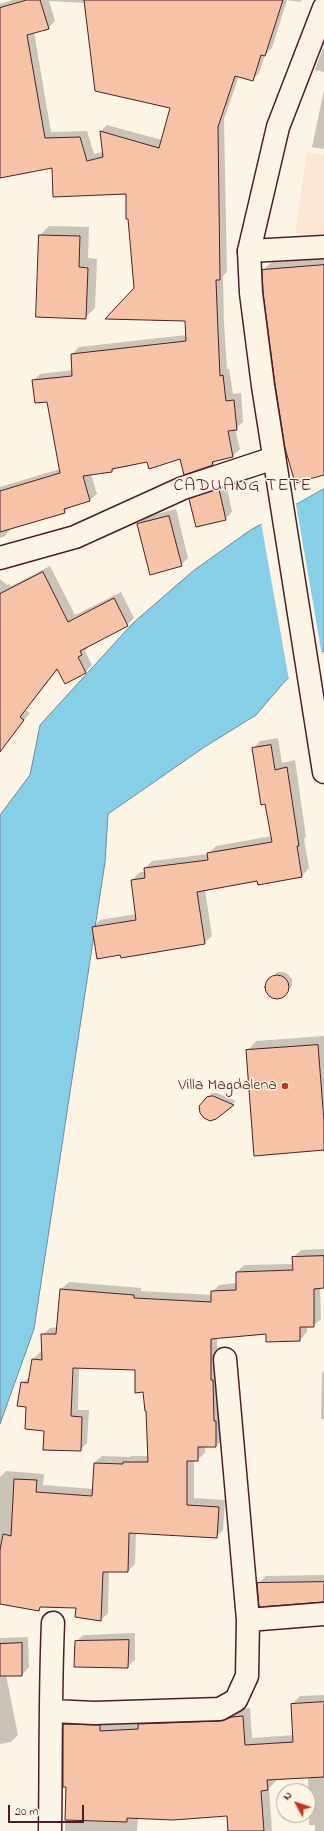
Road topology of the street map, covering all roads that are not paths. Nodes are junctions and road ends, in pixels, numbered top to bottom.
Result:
1 (324, 8) edge
2 (324, 247) edge
3 (249, 251) junction
4 (274, 458) junction
5 (0, 558) edge
6 (324, 772) edge
7 (225, 1359) dead end
8 (324, 1614) edge
9 (248, 1620) junction
10 (53, 1622) dead end
11 (52, 1711) junction
12 (50, 1831) edge

1 - 3 street
2 - 3 street
3 - 4 street
4 - 5 street
4 - 6 street
7 - 9 street
8 - 9 street
9 - 11 street
10 - 11 street
11 - 12 street

